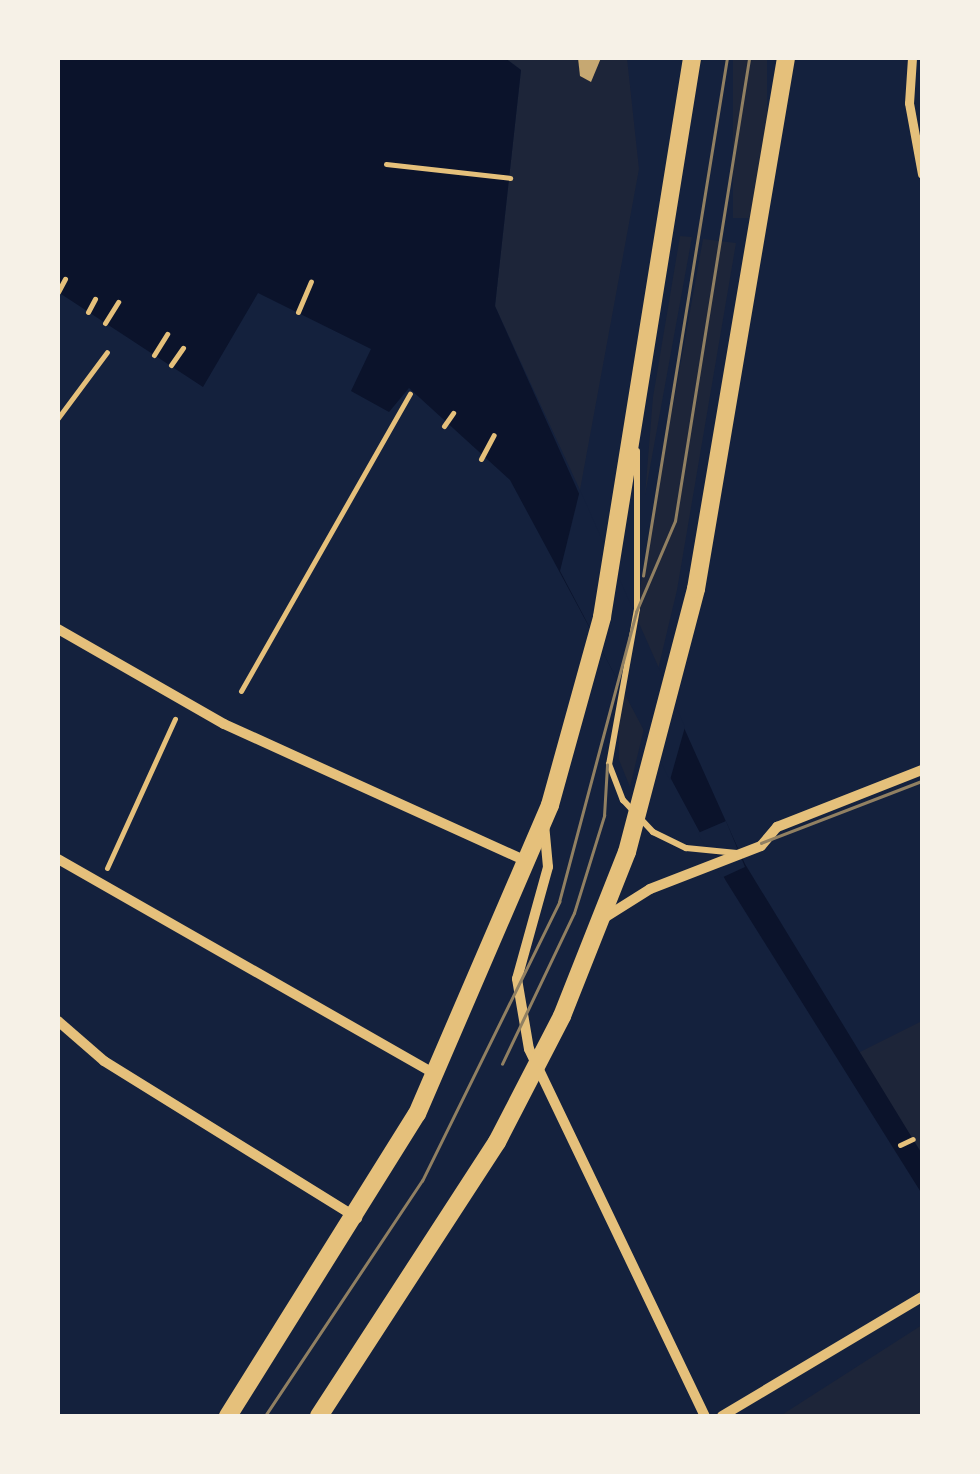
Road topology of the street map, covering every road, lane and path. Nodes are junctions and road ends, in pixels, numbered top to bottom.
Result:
1 (692, 58) edge
2 (786, 58) edge
3 (912, 58) edge
4 (386, 164) dead end
5 (922, 174) edge
6 (510, 178) dead end
7 (65, 279) dead end
8 (311, 282) dead end
9 (58, 292) edge
10 (94, 299) dead end
11 (118, 302) dead end
12 (88, 312) dead end
13 (298, 312) dead end
14 (105, 323) dead end
15 (167, 334) dead end
16 (183, 348) dead end
17 (107, 352) dead end
18 (154, 355) dead end
19 (171, 366) dead end
20 (410, 394) dead end
21 (452, 413) dead end
22 (58, 418) edge
23 (636, 425) junction
24 (444, 426) dead end
25 (494, 436) dead end
26 (482, 459) dead end
27 (58, 628) edge
28 (241, 691) dead end
29 (182, 702) junction
30 (922, 770) edge
31 (638, 818) junction
32 (544, 821) junction
33 (744, 852) junction
34 (58, 859) edge
35 (529, 862) junction
36 (98, 886) junction
37 (603, 919) junction
38 (58, 1020) edge
39 (537, 1068) junction
40 (436, 1075) junction
41 (913, 1139) dead end
42 (900, 1145) dead end
43 (358, 1218) junction
44 (922, 1297) edge
45 (228, 1416) edge
46 (318, 1416) edge
47 (705, 1416) edge
48 (722, 1416) edge

1 - 23 main road
2 - 31 main road
3 - 5 street
4 - 6 path
7 - 9 path
8 - 13 path
10 - 12 path
11 - 14 path
15 - 18 path
16 - 19 path
17 - 22 path
20 - 28 path
21 - 24 path
23 - 31 lane
23 - 32 main road
25 - 26 path
27 - 29 street
29 - 35 street
29 - 36 path
30 - 33 street
31 - 33 lane
31 - 37 main road
32 - 35 main road
32 - 39 street
33 - 37 street
34 - 36 street
35 - 40 main road
36 - 40 street
37 - 39 main road
38 - 43 street
39 - 46 main road
39 - 47 street
40 - 43 main road
41 - 42 path
43 - 45 main road
44 - 48 street

